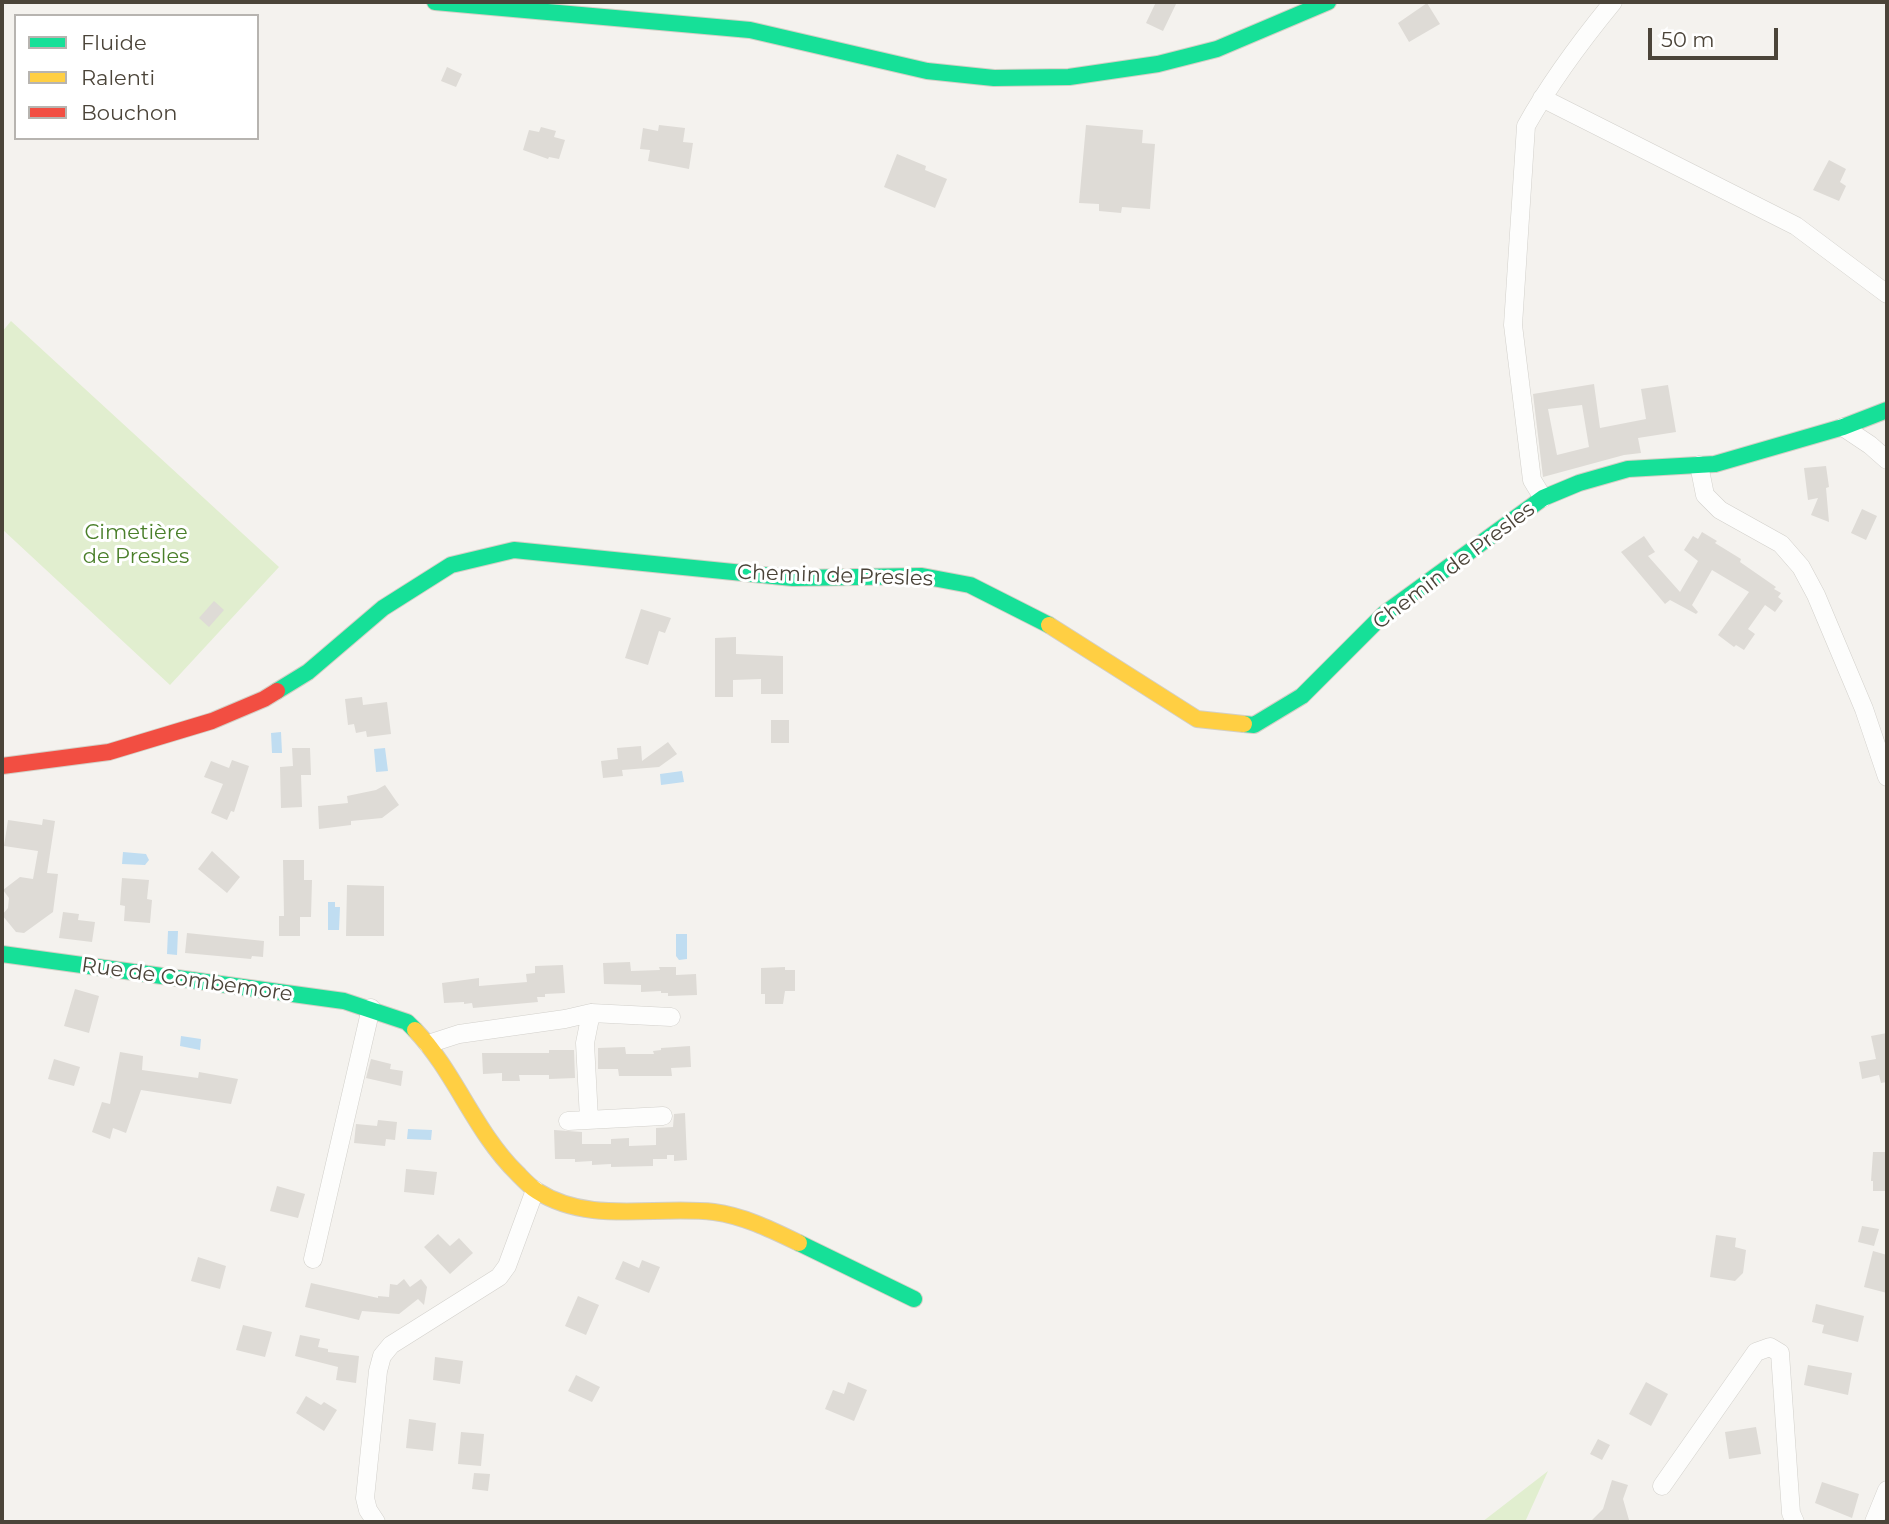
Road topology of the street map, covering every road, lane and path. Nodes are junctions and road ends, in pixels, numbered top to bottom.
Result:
1 (435, 2) edge
2 (1328, 2) edge
3 (1614, 2) edge
4 (1542, 98) junction
5 (1887, 294) edge
6 (1887, 410) edge
7 (1843, 427) junction
8 (1887, 460) edge
9 (1699, 465) junction
10 (1544, 498) junction
11 (2, 766) edge
12 (1887, 778) edge
13 (2, 954) edge
14 (371, 1008) junction
15 (591, 1013) junction
16 (671, 1017) dead end
17 (428, 1044) junction
18 (663, 1116) dead end
19 (589, 1119) junction
20 (568, 1121) dead end
21 (535, 1190) junction
22 (313, 1259) dead end
23 (914, 1299) dead end
24 (1662, 1486) dead end
25 (1887, 1490) edge
26 (376, 1522) edge
27 (1795, 1522) edge
28 (1874, 1522) edge

1 - 2 street
3 - 4 street
4 - 5 street
4 - 10 street
6 - 7 street, Chemin de Presles
7 - 8 street
7 - 9 street, Chemin de Presles
9 - 10 street, Chemin de Presles
9 - 12 street
10 - 11 street, Chemin de Presles
13 - 14 street, Rue de Combemore
14 - 17 street, Rue de Combemore
14 - 22 street
15 - 16 street
15 - 17 street
15 - 19 street
17 - 21 street, Rue de Combemore
18 - 19 street
19 - 20 street
21 - 23 street, Rue de Combemore
21 - 26 street
24 - 27 street
25 - 28 street

